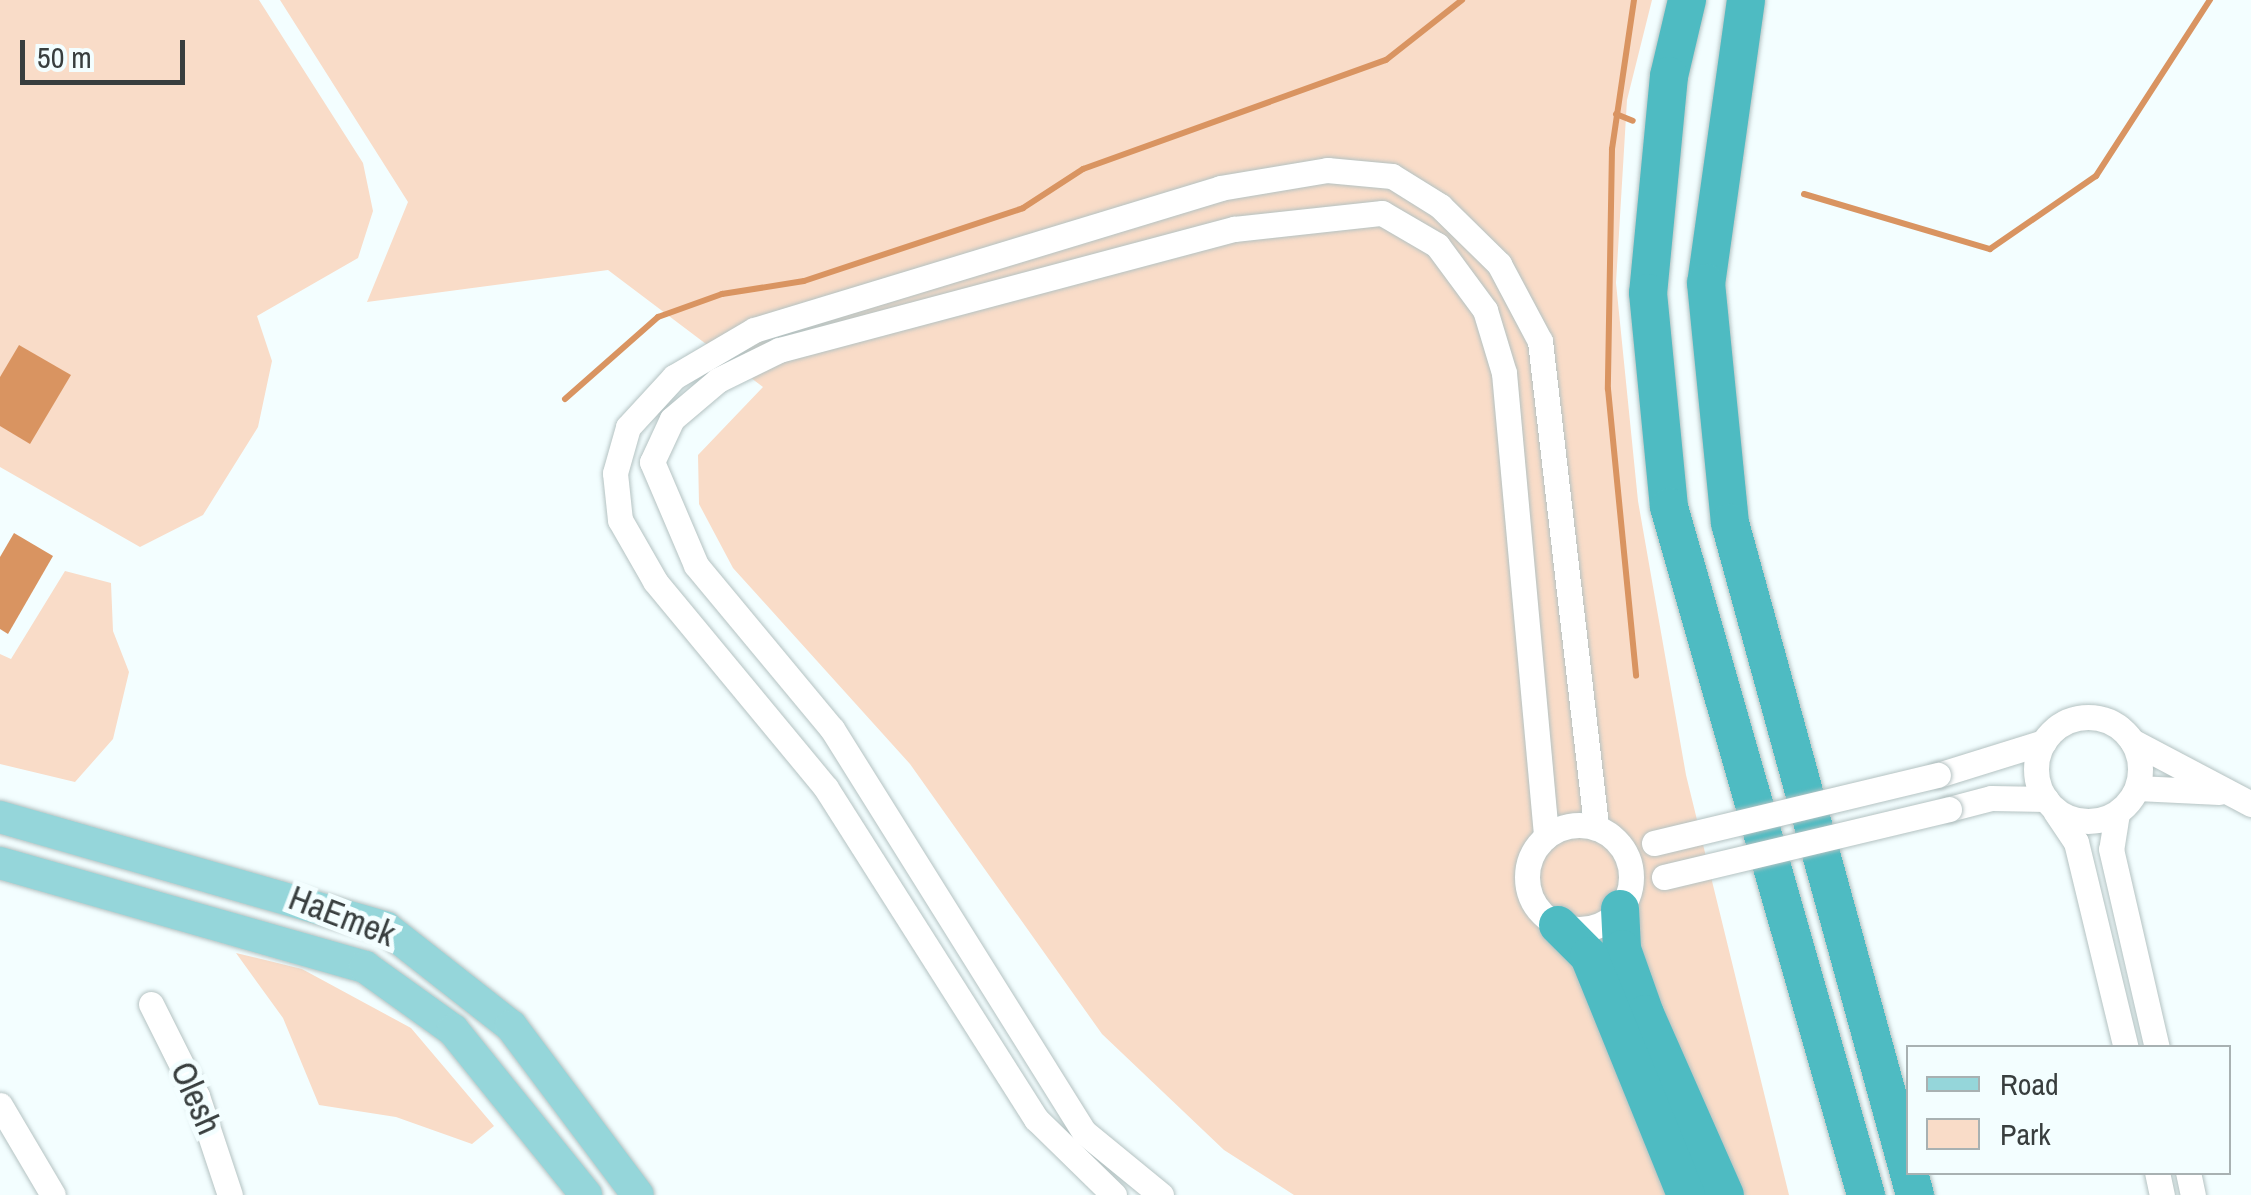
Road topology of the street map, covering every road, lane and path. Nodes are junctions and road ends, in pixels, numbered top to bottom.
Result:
1 (1687, 0) edge
2 (1746, 0) edge
3 (2132, 741) junction
4 (2044, 742) junction
5 (2137, 788) junction
6 (2242, 799) edge
7 (2049, 803) junction
8 (2117, 813) junction
9 (0, 818) edge
10 (1604, 832) junction
11 (1546, 836) junction
12 (0, 863) edge
13 (1624, 902) junction
14 (1558, 924) junction
15 (151, 1004) dead end
16 (2125, 1045) edge
17 (2157, 1045) edge
18 (0, 1105) edge
19 (1906, 1162) edge
20 (1856, 1184) edge
21 (54, 1195) edge
22 (230, 1195) edge
23 (586, 1195) edge
24 (638, 1195) edge
25 (1114, 1195) edge
26 (1160, 1195) edge
27 (1686, 1195) edge
28 (1725, 1195) edge

1 - 20 highway
2 - 19 highway
3 - 4 street
3 - 5 street
3 - 6 street
4 - 7 street
4 - 10 street, bridge
5 - 6 street
5 - 8 street
7 - 8 street
7 - 13 street, bridge
7 - 16 street
8 - 17 street
9 - 24 main road, HaEmek
10 - 11 street
10 - 13 street
10 - 25 street
11 - 14 street
11 - 26 street
12 - 23 main road, HaEmek
13 - 14 street
13 - 28 highway
14 - 27 highway
15 - 22 street, Olesh
18 - 21 street

